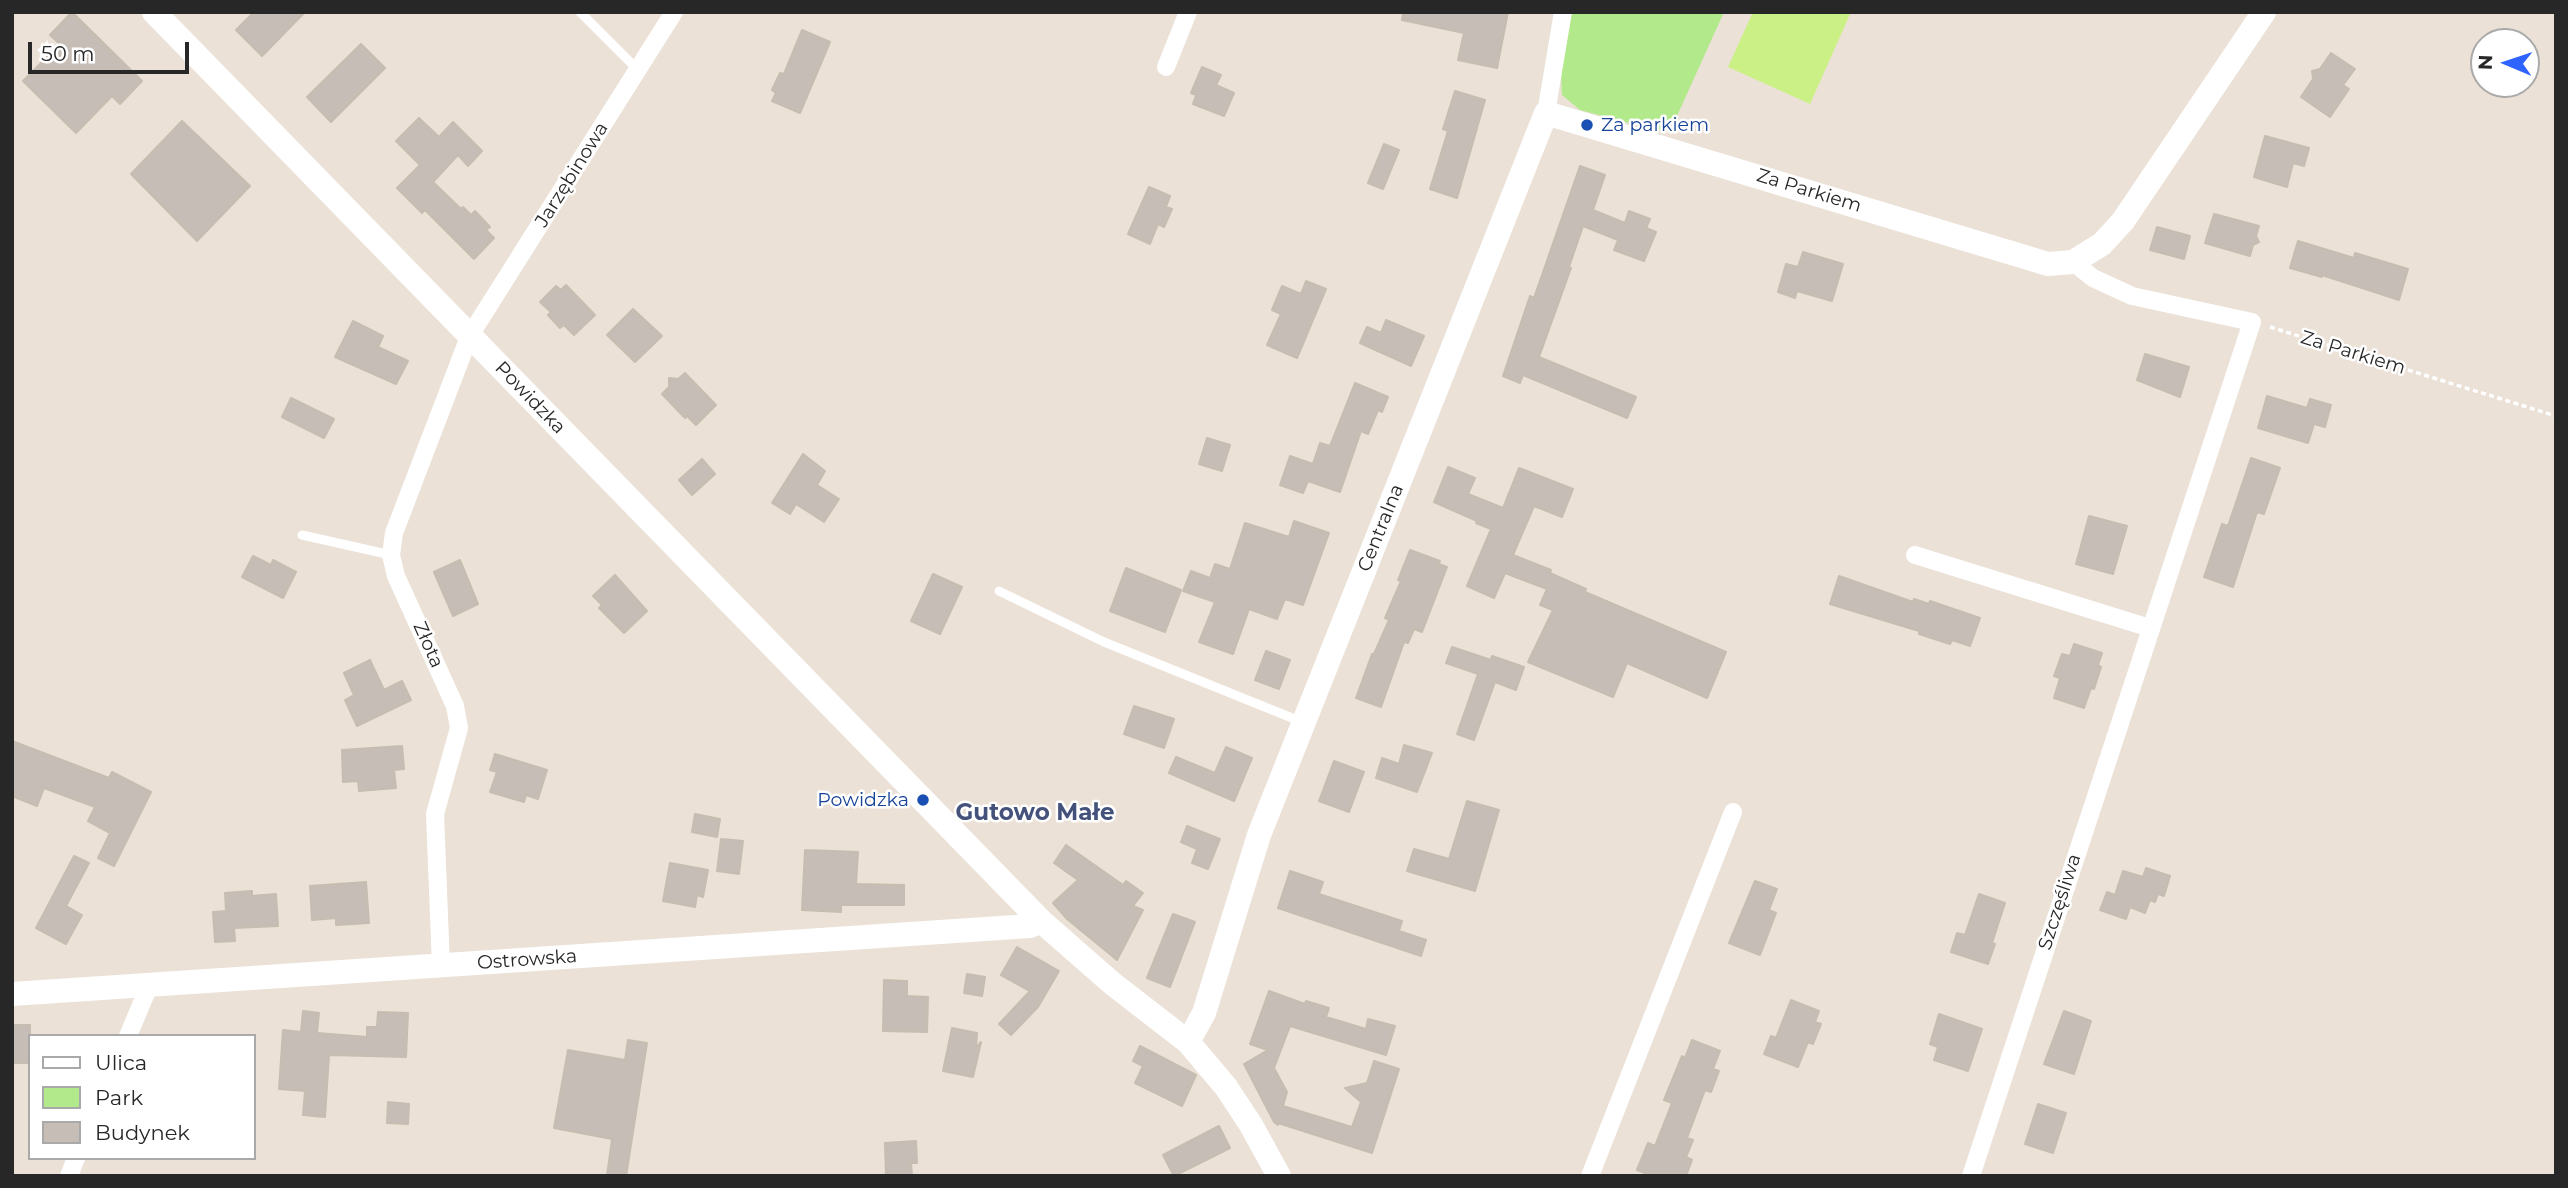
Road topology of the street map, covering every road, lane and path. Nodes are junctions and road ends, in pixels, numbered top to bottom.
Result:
1 (154, 12) edge
2 (580, 12) edge
3 (674, 12) edge
4 (1188, 12) edge
5 (1563, 12) edge
6 (2264, 12) edge
7 (1166, 67) dead end
8 (638, 70) junction
9 (1546, 113) junction
10 (2073, 262) junction
11 (2252, 322) junction
12 (469, 337) junction
13 (2556, 416) edge
14 (302, 535) dead end
15 (391, 555) junction
16 (1915, 555) dead end
17 (999, 591) dead end
18 (2150, 628) junction
19 (1303, 723) junction
20 (1732, 811) dead end
21 (1041, 921) junction
22 (441, 966) junction
23 (149, 986) junction
24 (12, 994) edge
25 (129, 1034) edge
26 (1188, 1042) junction
27 (1279, 1176) edge
28 (1590, 1176) edge
29 (1971, 1176) edge

1 - 12 street, Powidzka
2 - 8 lane
3 - 8 street, Jarzębinowa
4 - 7 street
5 - 9 street, Centralna
6 - 10 street
8 - 12 street, Jarzębinowa
9 - 10 street, Za Parkiem
9 - 19 street, Centralna
10 - 11 street
11 - 13 path, Za Parkiem
11 - 18 street, Szczęśliwa
12 - 15 street
12 - 21 street, Powidzka
14 - 15 lane
15 - 22 street, Złota
16 - 18 street
17 - 19 lane
18 - 29 street, Szczęśliwa
19 - 26 street, Centralna
20 - 28 street
21 - 22 street, Ostrowska
21 - 26 street, Powidzka
22 - 23 street, Ostrowska
23 - 24 street, Ostrowska
23 - 25 street
26 - 27 street, Powidzka

